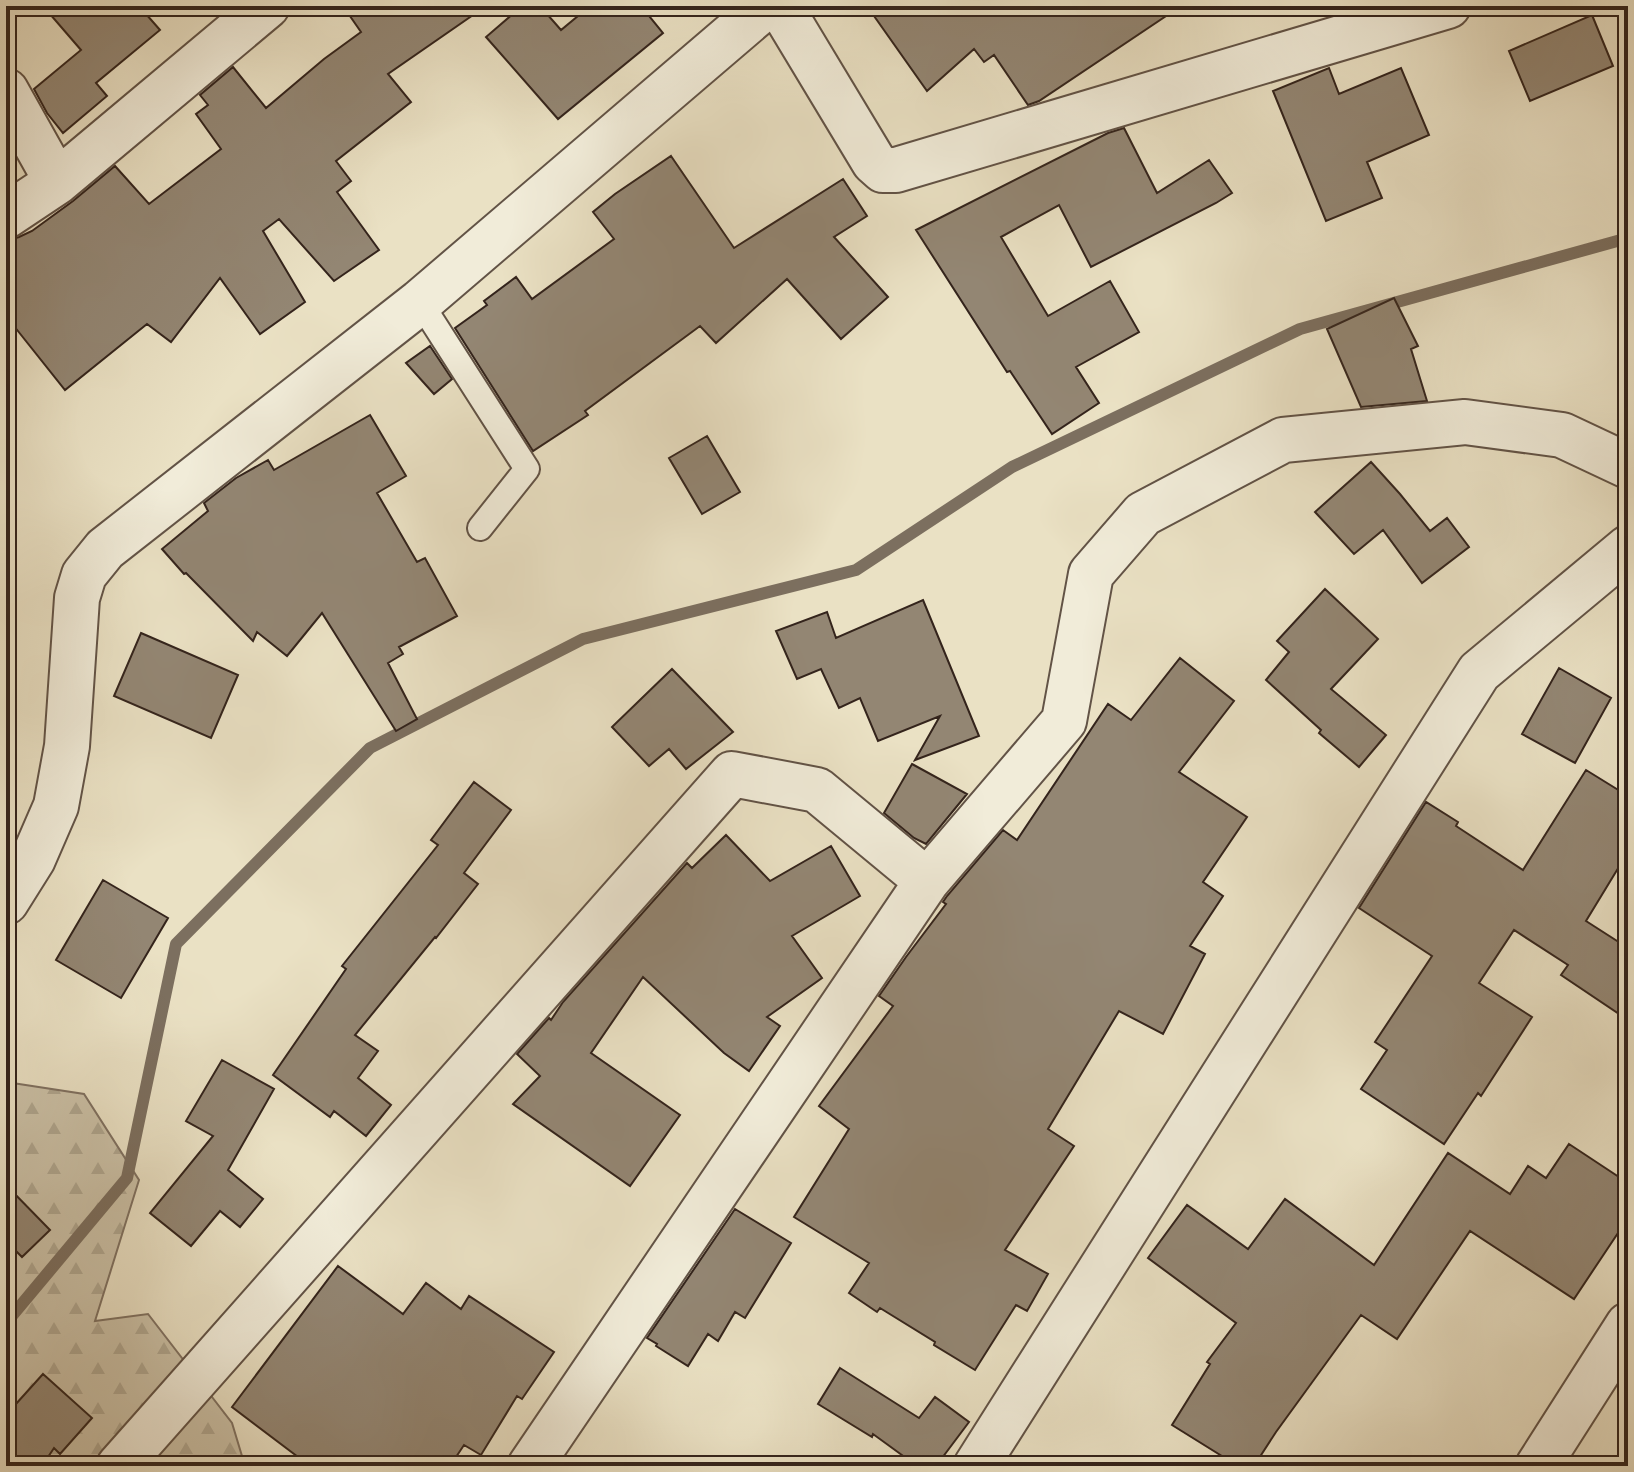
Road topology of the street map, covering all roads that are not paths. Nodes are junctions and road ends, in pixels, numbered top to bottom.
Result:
1 (267, 6) edge
2 (766, 6) edge
3 (780, 6) edge
4 (1448, 6) edge
5 (6, 91) edge
6 (57, 182) junction
7 (6, 216) edge
8 (420, 302) junction
9 (1628, 466) edge
10 (480, 528) dead end
11 (1628, 548) edge
12 (927, 881) junction
13 (6, 902) edge
14 (1628, 1325) edge
15 (119, 1466) edge
16 (530, 1466) edge
17 (976, 1466) edge
18 (1538, 1466) edge

1 - 6 street
2 - 8 street
3 - 4 street
5 - 6 street
6 - 7 street
8 - 10 lane
8 - 13 street
9 - 12 street
11 - 17 street
12 - 15 street
12 - 16 street
14 - 18 street

